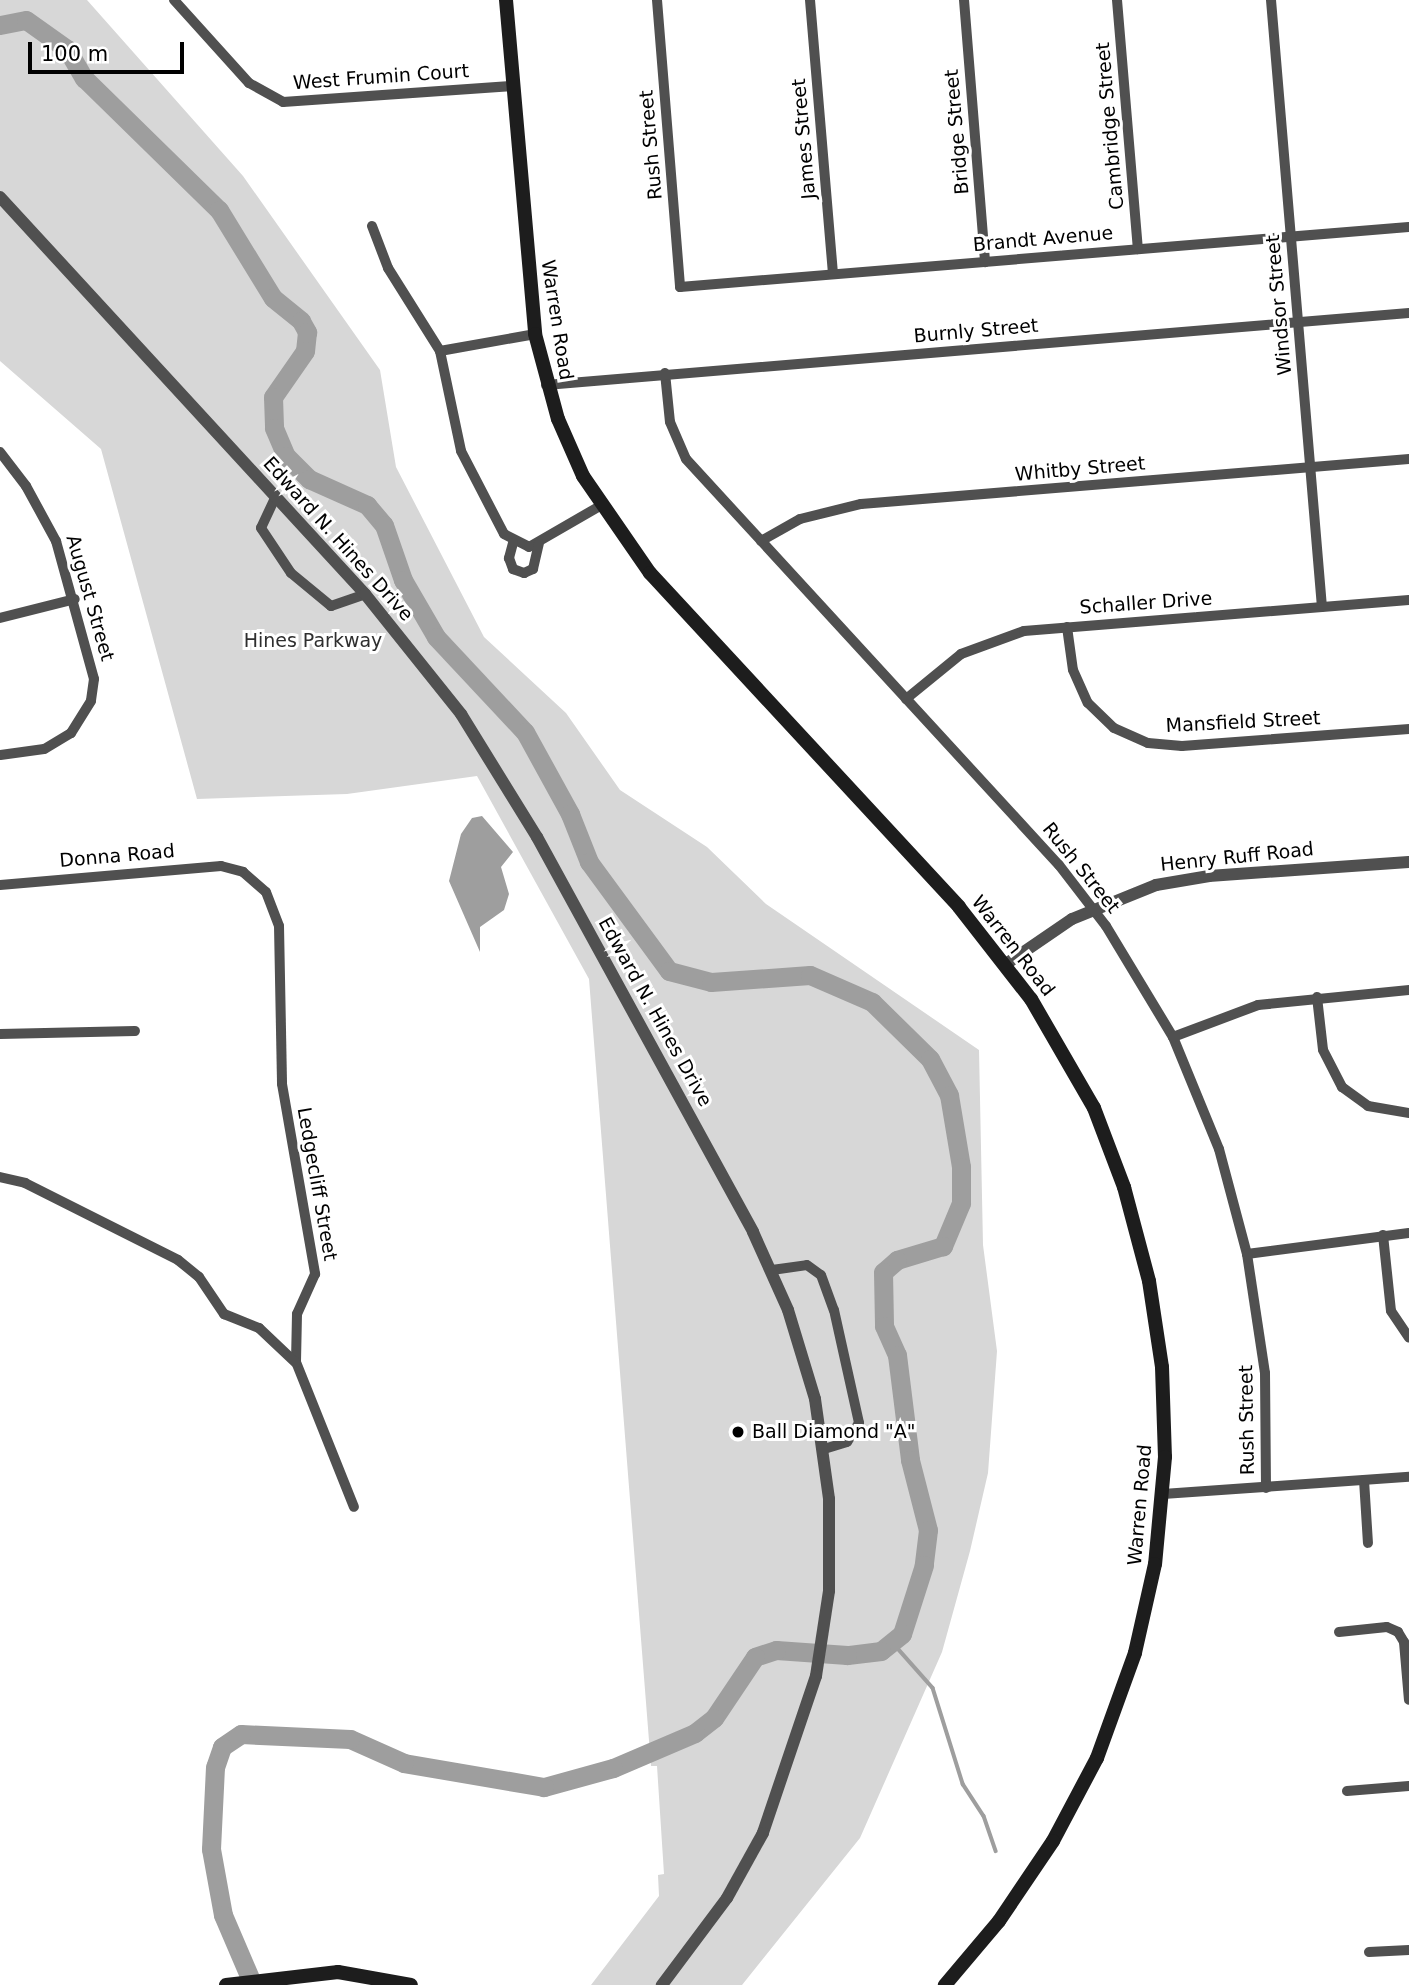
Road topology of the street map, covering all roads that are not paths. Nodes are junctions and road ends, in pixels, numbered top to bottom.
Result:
1 (174, 0) edge
2 (506, 0) edge
3 (657, 0) edge
4 (810, 0) edge
5 (964, 0) edge
6 (1117, 0) edge
7 (1271, 0) edge
8 (513, 86) junction
9 (0, 197) edge
10 (372, 226) dead end
11 (1409, 227) edge
12 (1290, 237) junction
13 (1138, 249) junction
14 (985, 262) junction
15 (833, 274) junction
16 (680, 287) joint
17 (1409, 313) edge
18 (1298, 322) junction
19 (535, 334) junction
20 (440, 351) junction
21 (665, 373) junction
22 (546, 385) junction
23 (1, 456) edge
24 (1409, 459) edge
25 (1311, 467) junction
26 (275, 498) junction
27 (600, 506) junction
28 (761, 541) junction
29 (513, 543) junction
30 (539, 544) junction
31 (365, 594) junction
32 (75, 599) junction
33 (1409, 600) edge
34 (1322, 607) junction
35 (0, 618) edge
36 (1067, 626) junction
37 (906, 699) junction
38 (1409, 729) edge
39 (0, 755) edge
40 (1409, 862) edge
41 (237, 870) joint
42 (0, 885) edge
43 (1093, 908) junction
44 (1006, 964) junction
45 (1409, 990) edge
46 (1317, 997) junction
47 (135, 1031) dead end
48 (0, 1034) edge
49 (1173, 1037) junction
50 (1409, 1113) edge
51 (0, 1177) edge
52 (1409, 1233) edge
53 (1383, 1235) junction
54 (1247, 1254) junction
55 (772, 1270) junction
56 (1409, 1338) edge
57 (296, 1362) junction
58 (824, 1449) junction
59 (1409, 1477) edge
60 (1364, 1480) junction
61 (1266, 1488) junction
62 (1163, 1494) junction
63 (354, 1507) dead end
64 (1368, 1543) dead end
65 (1339, 1632) dead end
66 (1409, 1700) edge
67 (1409, 1786) edge
68 (1347, 1791) dead end
69 (1409, 1950) edge
70 (1368, 1952) dead end
71 (226, 1985) edge
72 (411, 1985) edge
73 (662, 1985) edge
74 (945, 1985) edge

1 - 8 street, West Frumin Court
2 - 8 main road, Warren Road
3 - 16 street, Rush Street
4 - 15 street, James Street
5 - 14 street, Bridge Street
6 - 13 street, Cambridge Street
7 - 12 street, Windsor Street
8 - 19 main road, Warren Road
9 - 26 street, Edward N. Hines Drive
10 - 20 street
11 - 12 street, Brandt Avenue
12 - 13 street, Brandt Avenue
12 - 18 street, Windsor Street
13 - 14 street, Brandt Avenue
14 - 15 street, Brandt Avenue
15 - 16 street, Brandt Avenue
17 - 18 street, Burnly Street
18 - 21 street, Burnly Street
18 - 25 street, Windsor Street
19 - 20 street
19 - 22 main road, Warren Road
20 - 29 street
21 - 22 street, Burnly Street
21 - 28 street, Rush Street
22 - 27 main road, Warren Road
23 - 32 street, August Street
24 - 25 street, Whitby Street
25 - 28 street, Whitby Street
25 - 34 street, Windsor Street
26 - 31 street, Edward N. Hines Drive
26 - 31 street
27 - 30 street
27 - 44 main road, Warren Road
28 - 37 street, Rush Street
29 - 30 street
29 - 30 street
31 - 55 street, Edward N. Hines Drive
32 - 35 street
32 - 39 street, August Street
33 - 34 street, Schaller Drive
34 - 36 street, Schaller Drive
36 - 37 street, Schaller Drive
36 - 38 street, Mansfield Street
37 - 43 street, Rush Street
40 - 43 street, Henry Ruff Road
41 - 42 street, Donna Road
41 - 57 street, Ledgecliff Street
43 - 44 street, Henry Ruff Road
43 - 49 street, Rush Street
44 - 62 main road, Warren Road
45 - 46 street
46 - 49 street
46 - 50 street
47 - 48 street
49 - 54 street, Rush Street
51 - 57 street
52 - 53 street
53 - 54 street
53 - 56 street
54 - 61 street, Rush Street
55 - 58 street, Edward N. Hines Drive
55 - 58 street
57 - 63 street, Ledgecliff Street
58 - 73 street, Edward N. Hines Drive
59 - 60 street
60 - 61 street
60 - 64 street
61 - 62 street
62 - 74 main road, Warren Road
65 - 66 street
67 - 68 street
69 - 70 street
71 - 72 main road

